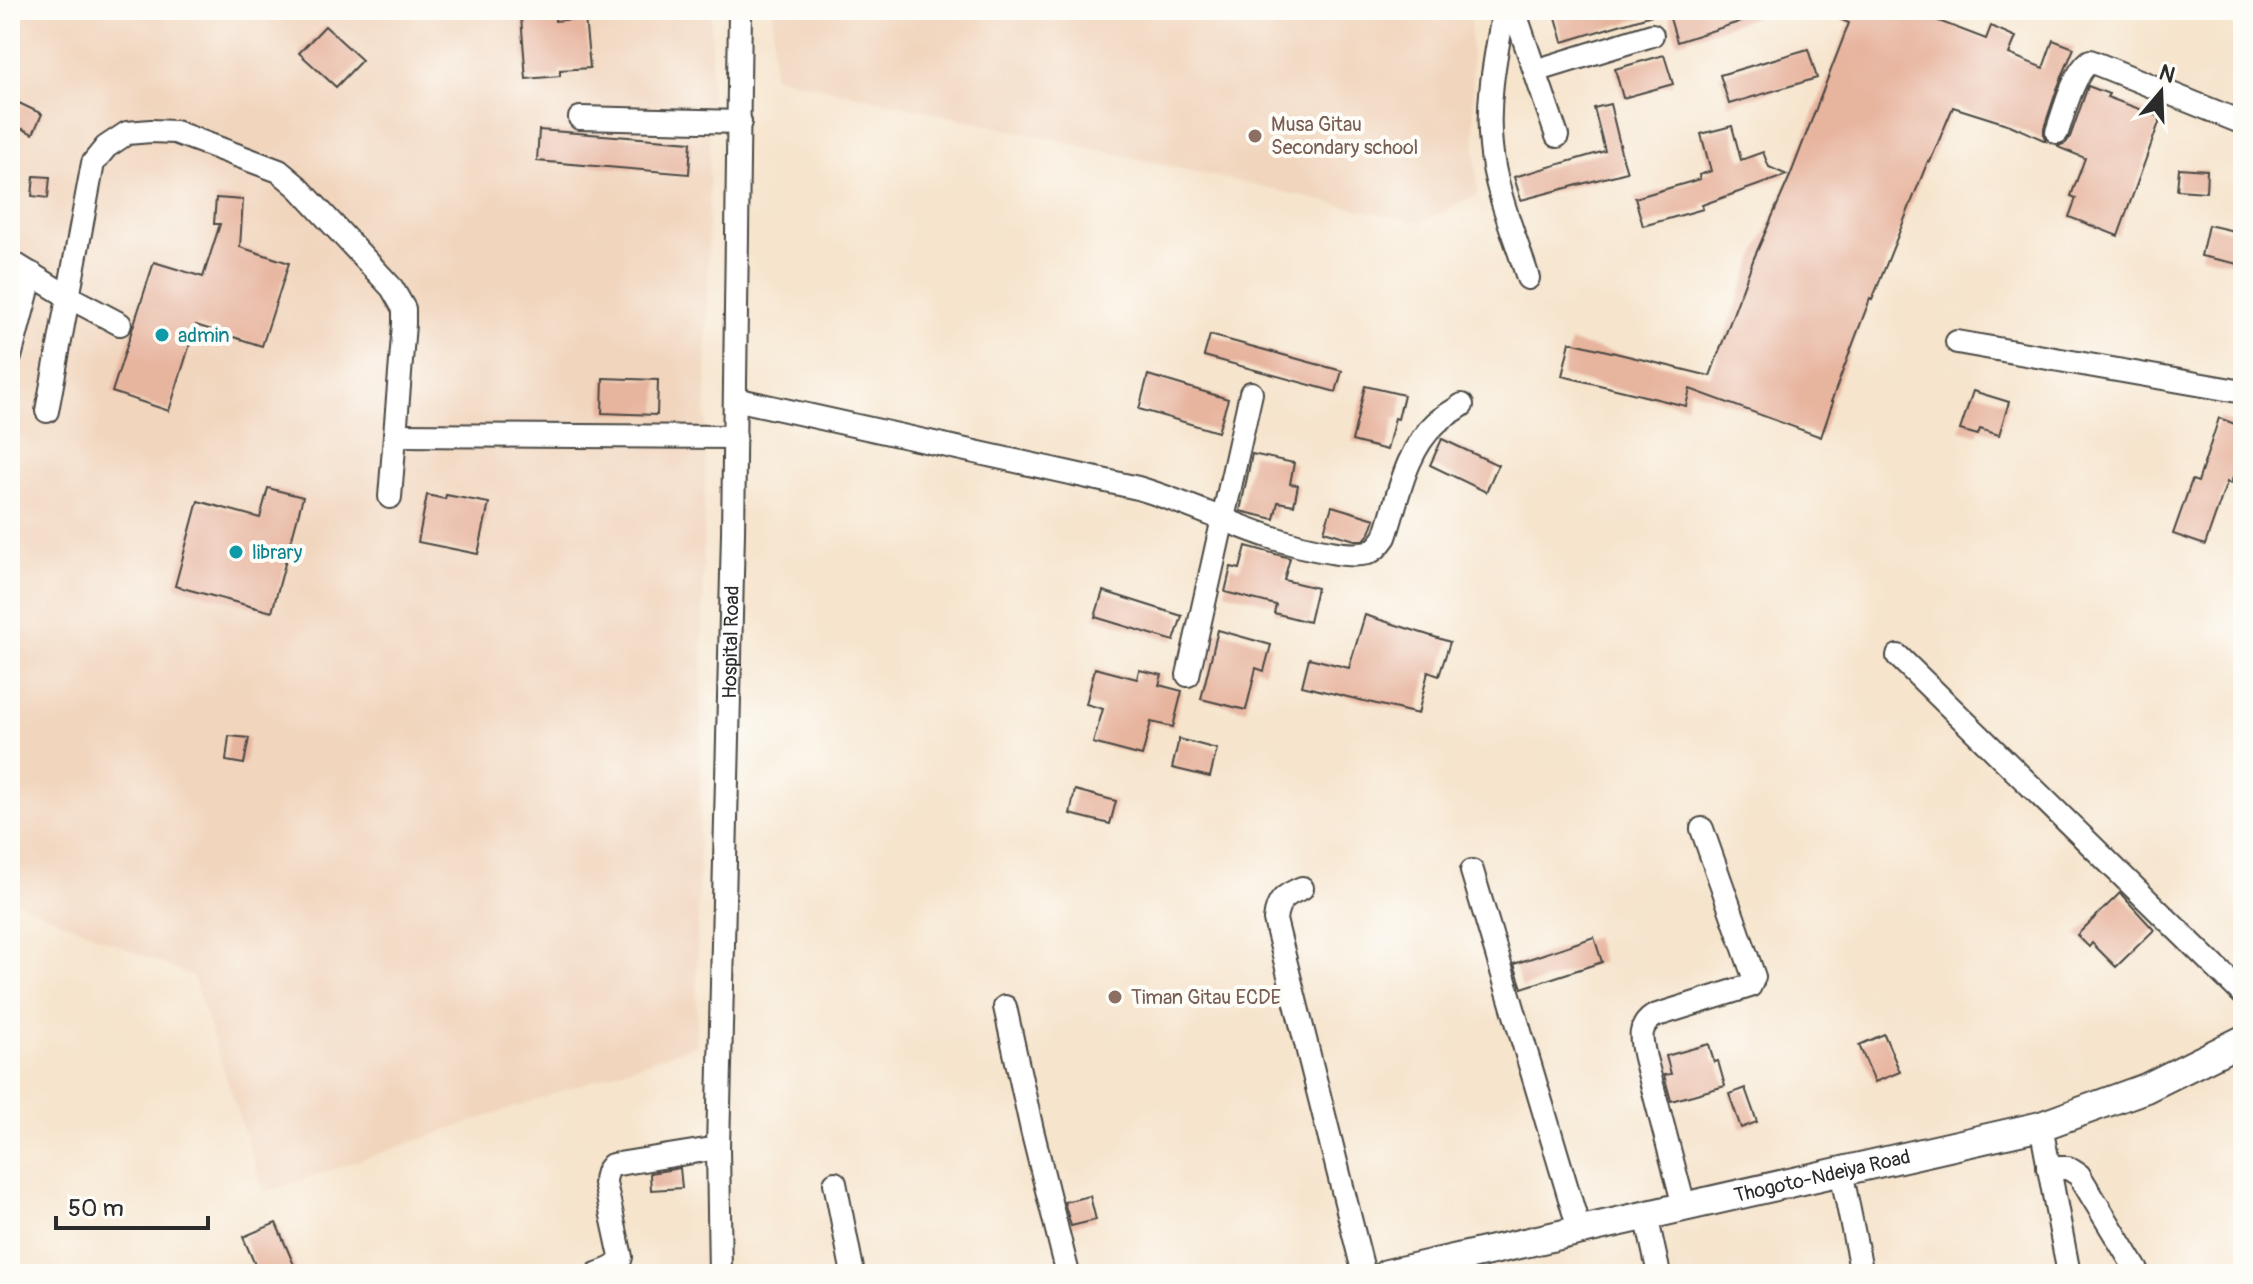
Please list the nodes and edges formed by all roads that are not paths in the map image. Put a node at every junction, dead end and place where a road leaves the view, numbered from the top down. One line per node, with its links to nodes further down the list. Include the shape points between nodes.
1 (740, 10): 7 (street, Hospital Road)
2 (1504, 10): 13 (street, via 1493,76 1491,148)
3 (1514, 10): 5 (street)
4 (1652, 35): 5 (street)
5 (1535, 71): 10 (street)
6 (580, 118): 7 (street)
7 (740, 122): 20 (street, Hospital Road)
8 (2243, 123): 9 (street, via 2090,61 2077,78)
9 (2057, 132)
10 (1557, 136)
11 (10, 261): 12 (street)
12 (32, 274): 14 (street); 17 (street)
13 (1528, 278)
14 (67, 296): 15 (street); 22 (street); 23 (street, via 93,163 127,133 175,132 279,171 392,288 404,309)
15 (120, 324)
16 (1957, 342): 18 (street)
17 (10, 357)
18 (2243, 392)
19 (1251, 393): 26 (street)
20 (735, 399): 24 (street, Hospital Road); 26 (street, via 1138,488)
21 (1462, 405): 26 (street, via 1423,437 1385,537 1368,553 1306,548)
22 (47, 411)
23 (395, 435): 24 (street); 25 (street)
24 (735, 437): 36 (street, Hospital Road)
25 (390, 497)
26 (1223, 520): 28 (street)
27 (1898, 656): 32 (street)
28 (1188, 675)
29 (1702, 829): 40 (street, via 1754,982 1654,1016 1642,1027 1645,1058)
30 (1472, 871): 42 (street)
31 (1302, 888): 48 (street, via 1279,902 1275,920)
32 (2243, 994)
33 (1005, 1007): 47 (street)
34 (2240, 1050): 35 (main road, Thogoto-Ndeiya Road)
35 (2041, 1126): 37 (street); 38 (main road, Thogoto-Ndeiya Road)
36 (718, 1148): 44 (street, via 609,1168 605,1183 621,1257 616,1266); 45 (street, Hospital Road)
37 (2048, 1168): 52 (street); 53 (street, via 2068,1168 2079,1175)
38 (1841, 1171): 40 (main road, Thogoto-Ndeiya Road); 51 (street)
39 (835, 1183): 46 (street)
40 (1684, 1206): 41 (main road, Thogoto-Ndeiya Road)
41 (1646, 1215): 42 (main road, Thogoto-Ndeiya Road); 50 (street)
42 (1579, 1229): 43 (main road, Thogoto-Ndeiya Road)
43 (1460, 1266): 49 (main road, Thogoto-Ndeiya Road)
44 (597, 1274)
45 (720, 1274)
46 (853, 1274)
47 (1068, 1274)
48 (1364, 1274)
49 (1387, 1274)
50 (1659, 1274)
51 (1862, 1274)
52 (2069, 1274)
53 (2139, 1274)

